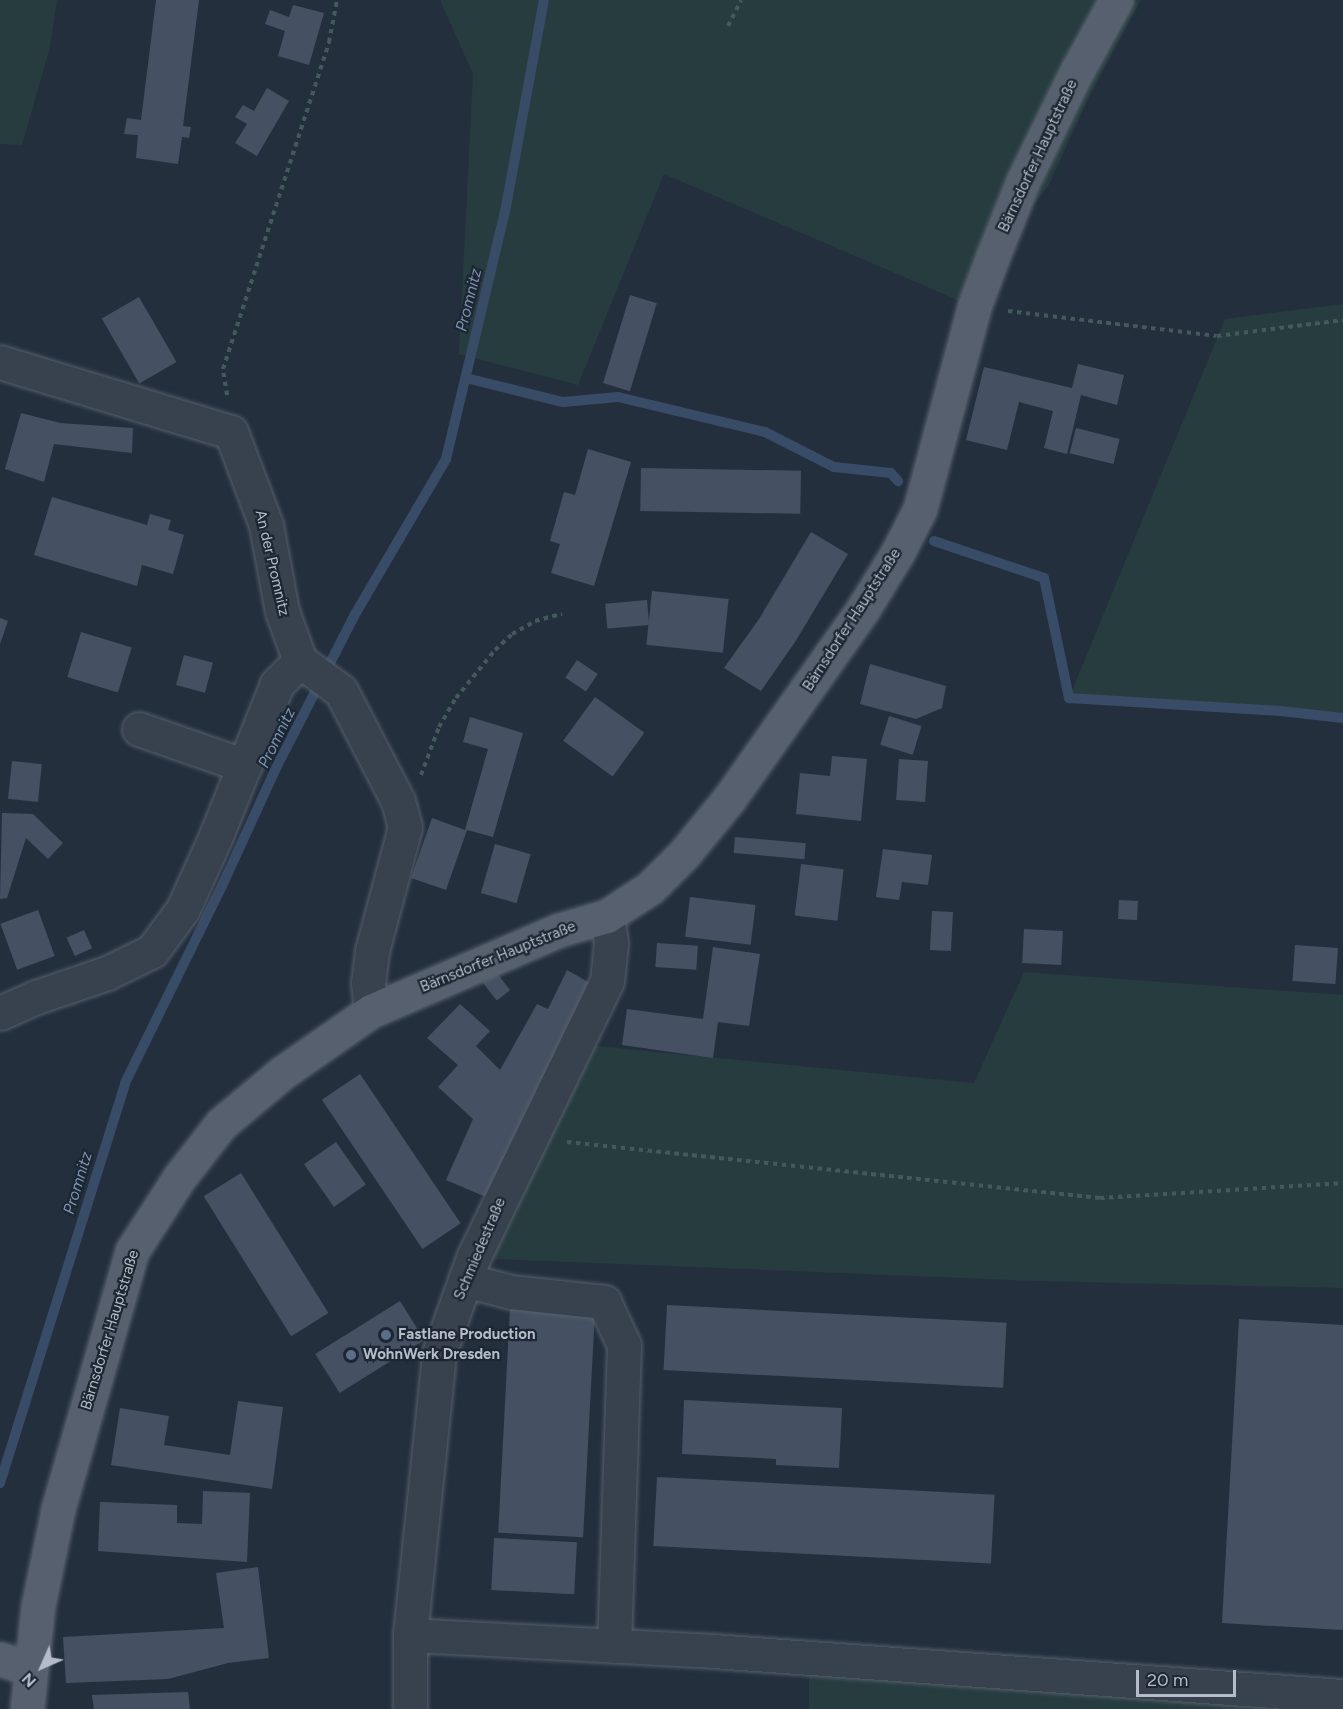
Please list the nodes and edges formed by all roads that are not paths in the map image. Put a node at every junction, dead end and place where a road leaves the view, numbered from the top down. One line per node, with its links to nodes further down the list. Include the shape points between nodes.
1 (1116, 0): 6 (main road, Bärnsdorfer Hauptstraße, via 1023,181 974,307 920,508 898,552 863,609 729,799 650,888)
2 (0, 362): 3 (street, An der Promnitz, via 231,432 266,525 282,611)
3 (300, 661): 5 (street, via 277,684); 7 (street, via 341,691 398,801 405,827 372,951 368,983)
4 (139, 729): 5 (street)
5 (245, 766): 8 (street, via 183,909 152,951)
6 (607, 916): 7 (main road, Bärnsdorfer Hauptstraße, via 559,930); 9 (street, Schmiedestraße, via 611,942 607,981)
7 (371, 1011): 13 (main road, Bärnsdorfer Hauptstraße, via 282,1073 220,1124 132,1251 58,1509)
8 (0, 1013)
9 (465, 1280): 10 (street, Schmiedestraße, via 439,1353); 11 (street, via 512,1292 604,1302 624,1345)
10 (410, 1635): 11 (street); 16 (street, Schmiedestraße)
11 (614, 1646): 14 (street)
12 (0, 1659): 13 (main road)
13 (30, 1669): 15 (main road, Bärnsdorfer Hauptstraße)
14 (1343, 1696)
15 (27, 1709)
16 (410, 1709)

